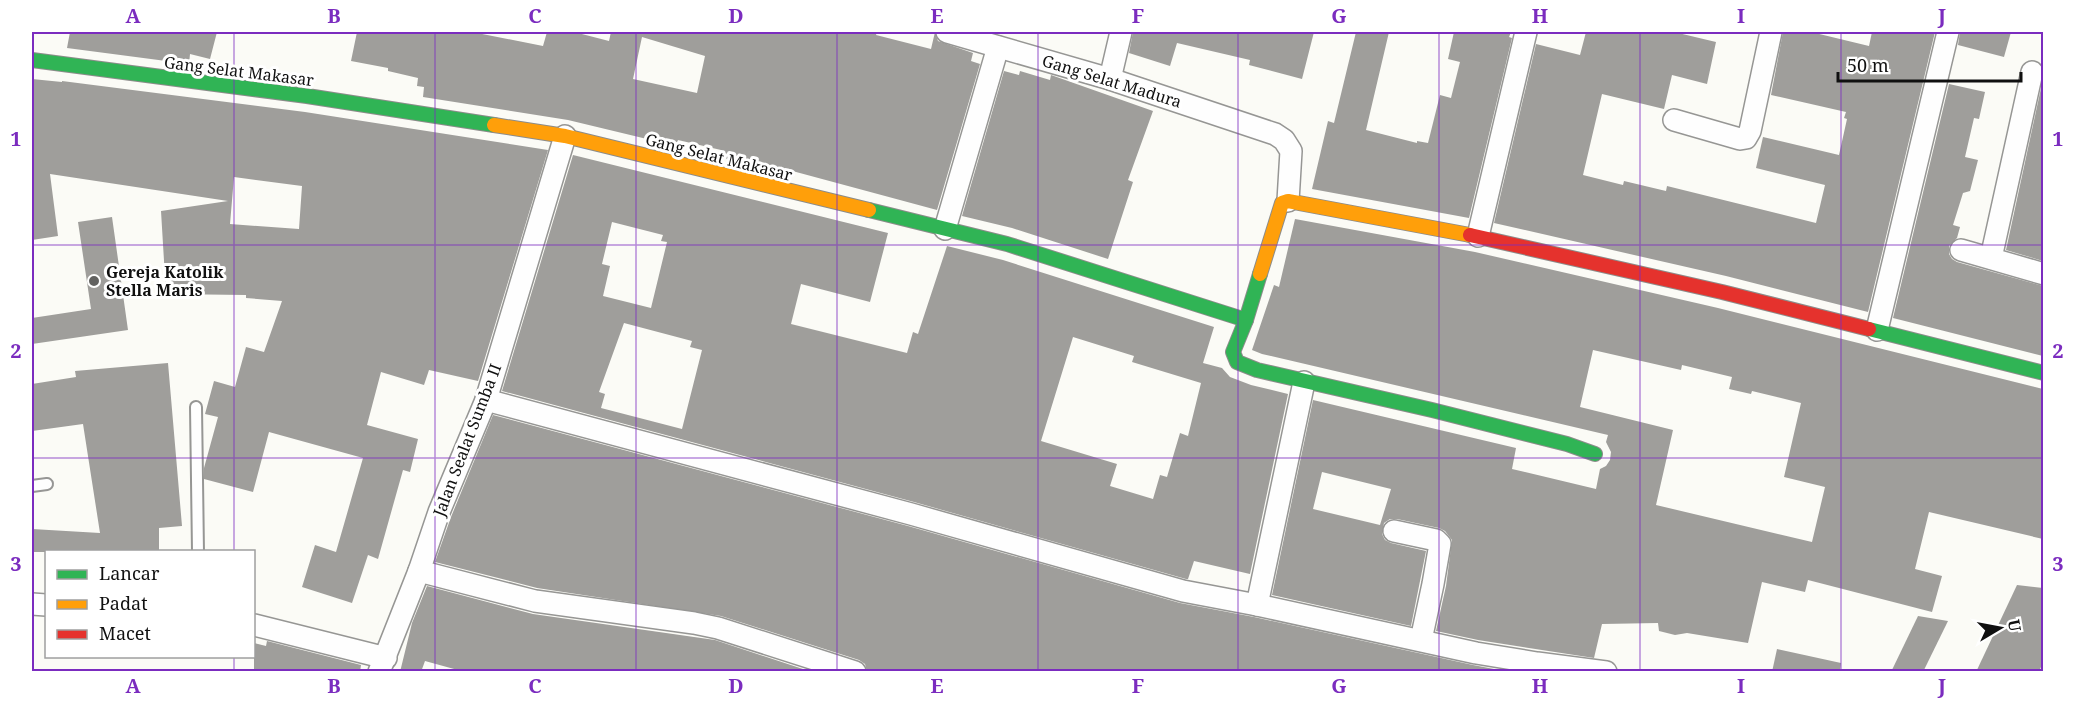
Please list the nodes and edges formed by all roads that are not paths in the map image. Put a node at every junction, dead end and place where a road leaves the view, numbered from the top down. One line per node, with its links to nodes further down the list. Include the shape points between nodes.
1 (947, 32): 6 (street, Gang Selat Madura)
2 (1121, 32): 9 (street)
3 (1526, 32): 14 (street)
4 (1771, 32): 10 (street, via 1746,138)
5 (1948, 32): 19 (street)
6 (998, 47): 9 (street, Gang Selat Madura); 13 (street)
7 (32, 60): 11 (street, Gang Selat Makasar, via 307,96)
8 (2032, 72): 16 (street)
9 (1110, 79): 12 (street, Gang Selat Madura, via 1284,140 1291,151)
10 (1674, 120)
11 (565, 136): 13 (street, Gang Selat Makasar); 22 (street, Jalan Sealat Sumba II)
12 (1294, 202): 14 (street); 18 (street, via 1282,203)
13 (945, 229): 18 (street, Gang Selat Makasar, via 1018,247)
14 (1478, 236): 19 (street)
15 (1961, 250): 16 (street)
16 (1991, 258): 17 (street)
17 (2043, 274)
18 (1246, 320): 21 (street, via 1233,352 1237,362)
19 (1877, 330): 20 (street)
20 (2043, 373)
21 (1304, 382): 24 (street, via 1432,410); 30 (street)
22 (486, 400): 29 (street, Jalan Sealat Sumba II); 30 (street, via 1183,591)
23 (196, 406): 28 (lane)
24 (1595, 454)
25 (47, 484): 26 (lane)
26 (32, 486)
27 (1394, 531): 32 (street, via 1440,544)
28 (198, 550)
29 (419, 571): 33 (street, Jalan Sealat Sumba II); 34 (street, via 535,601 694,622)
30 (1257, 605): 32 (street)
31 (255, 625): 33 (street)
32 (1421, 640): 35 (street)
33 (382, 665)
34 (855, 672)
35 (1606, 672)

